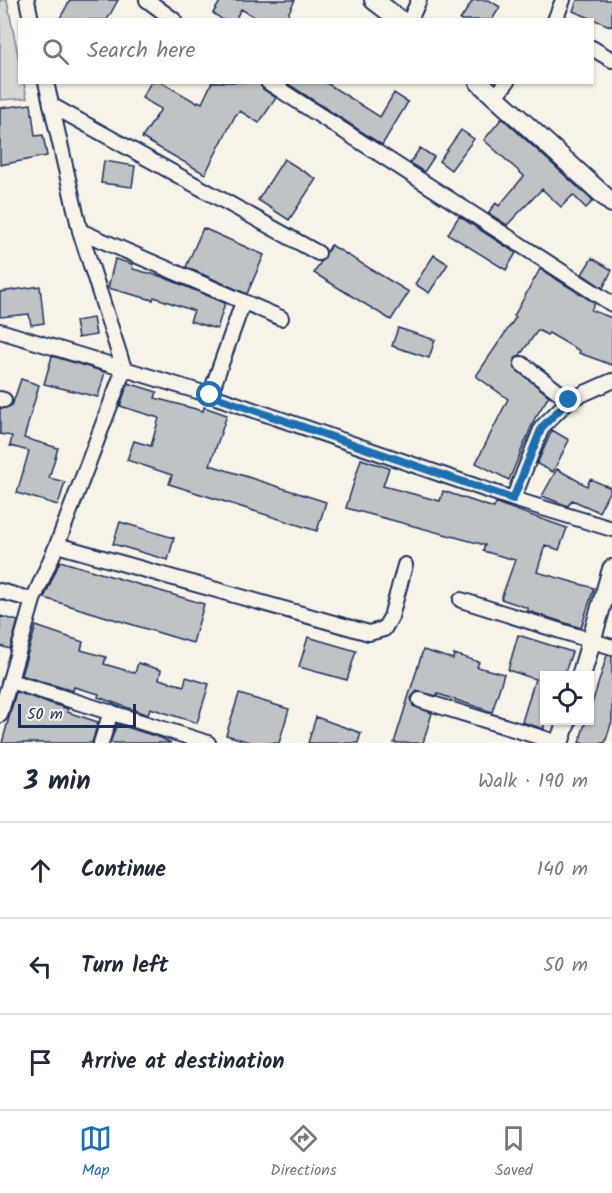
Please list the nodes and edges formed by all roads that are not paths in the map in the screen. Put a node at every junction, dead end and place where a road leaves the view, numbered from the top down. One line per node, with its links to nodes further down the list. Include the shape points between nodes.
1 (27, 0): 6 (street)
2 (147, 0): 7 (street)
3 (374, 0): 8 (main road)
4 (419, 0): 9 (street)
5 (563, 0): 10 (street)
6 (31, 18)
7 (171, 18)
8 (397, 18)
9 (411, 18)
10 (556, 18)
11 (594, 49): 12 (street)
12 (612, 60)
13 (46, 84): 17 (street)
14 (271, 84): 22 (street)
15 (485, 84): 16 (main road)
16 (501, 89): 18 (main road)
17 (51, 105): 19 (street); 20 (street)
18 (612, 203)
19 (80, 231): 21 (street); 26 (street)
20 (318, 253)
21 (243, 302): 23 (street); 28 (street)
22 (612, 304)
23 (281, 318)
24 (0, 331): 26 (street)
25 (522, 364): 29 (street)
26 (124, 369): 28 (street); 32 (street)
27 (612, 381): 29 (street)
28 (210, 395): 30 (street)
29 (569, 400): 30 (street, via 542,427)
30 (513, 499): 31 (street)
31 (612, 529)
32 (57, 545): 33 (street, via 369,633 384,629 391,616); 36 (street)
33 (405, 565)
34 (612, 569): 38 (main road)
35 (0, 591): 36 (street)
36 (33, 600): 41 (street)
37 (461, 600): 38 (street)
38 (593, 640): 39 (street); 40 (main road)
39 (612, 646)
40 (582, 671)
41 (10, 681): 43 (street); 44 (street)
42 (420, 700): 48 (street)
43 (111, 712): 46 (street); 47 (street)
44 (0, 715)
45 (565, 725): 48 (main road)
46 (101, 743)
47 (208, 743)
48 (559, 743)

